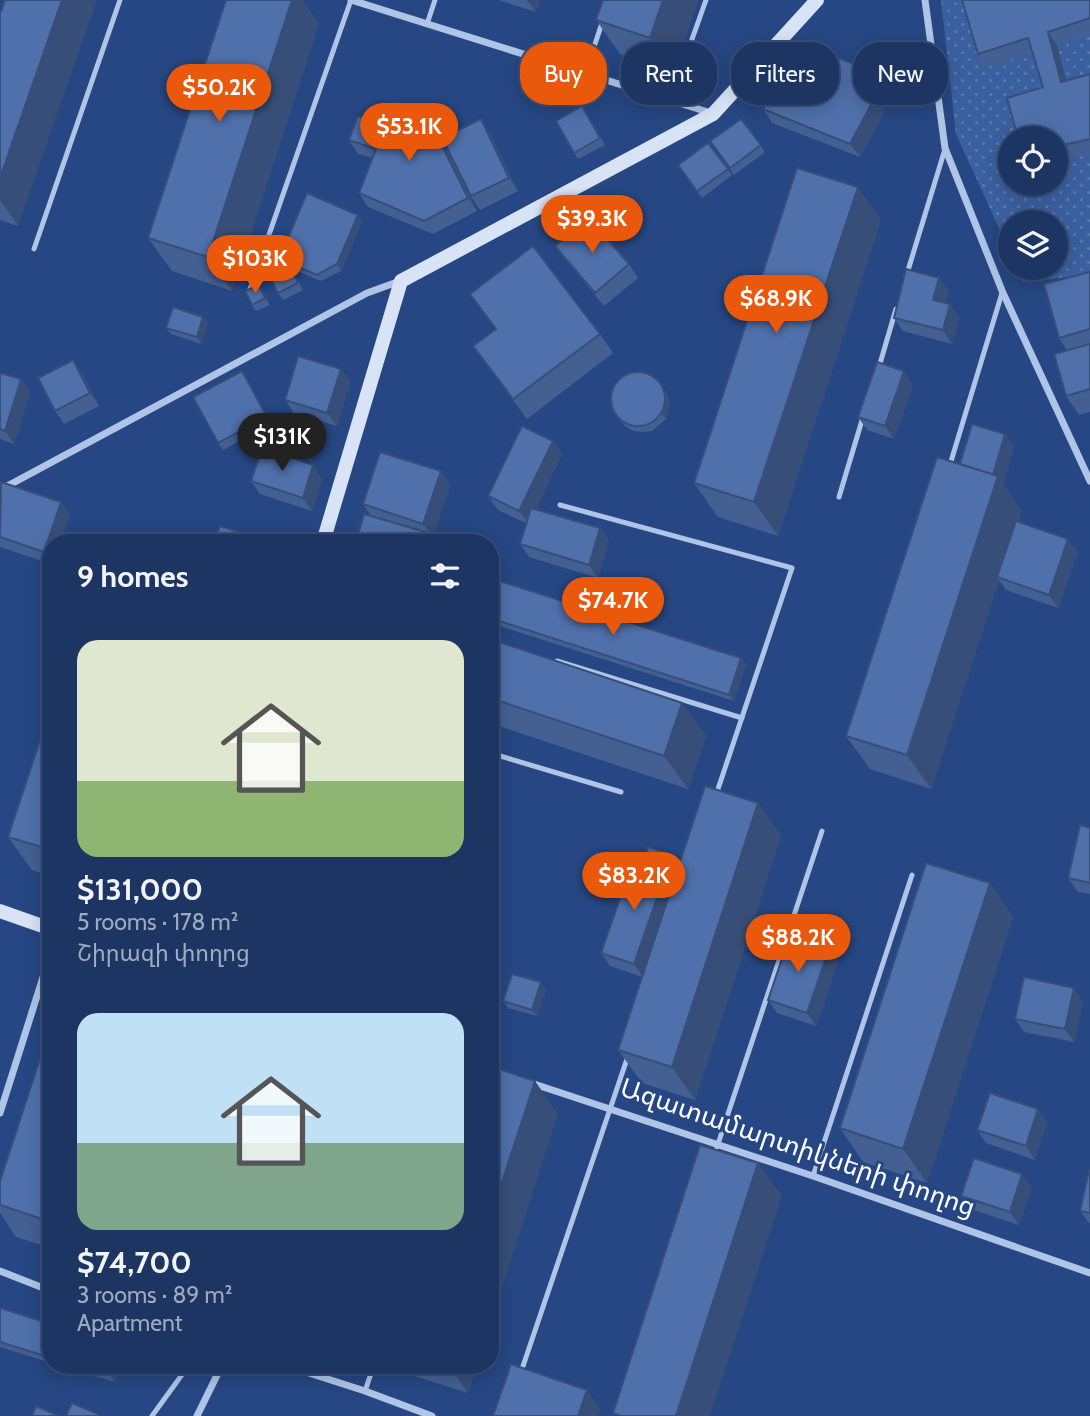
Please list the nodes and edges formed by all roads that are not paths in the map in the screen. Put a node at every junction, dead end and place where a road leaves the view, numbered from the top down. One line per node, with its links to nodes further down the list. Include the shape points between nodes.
1 (120, 0): 15 (lane)
2 (351, 0): 8 (street); 17 (lane)
3 (435, 0): 8 (lane)
4 (706, 0): 10 (lane)
5 (817, 0): 13 (street)
6 (925, 0): 14 (street)
7 (606, 12): 9 (lane)
8 (427, 24): 11 (street)
9 (596, 42)
10 (691, 42)
11 (520, 53)
12 (683, 105): 13 (street)
13 (713, 114): 16 (street)
14 (945, 148): 18 (lane); 19 (street)
15 (34, 249)
16 (401, 281): 25 (street, via 367,293); 28 (street)
17 (250, 289)
18 (902, 290)
19 (1003, 293): 23 (lane); 24 (street)
20 (898, 303): 21 (lane)
21 (878, 368)
22 (866, 407): 26 (lane)
23 (947, 475)
24 (1090, 481)
25 (0, 490)
26 (839, 497)
27 (560, 505): 30 (lane, via 792,568)
28 (325, 534)
29 (556, 661): 30 (lane)
30 (742, 718): 33 (lane)
31 (499, 756): 32 (lane)
32 (621, 792)
33 (715, 796)
34 (822, 831): 43 (lane)
35 (912, 875): 45 (lane)
36 (0, 911): 37 (street)
37 (42, 926)
38 (42, 980): 42 (street)
39 (632, 1044): 41 (lane)
40 (526, 1081): 41 (street, Ազատամարտիկների փողոց)
41 (610, 1109): 43 (street, Ազատամարտիկների փողոց); 53 (lane)
42 (0, 1113)
43 (717, 1144): 44 (lane); 45 (street, Ազատամարտիկների փողոց)
44 (713, 1157)
45 (813, 1176): 47 (street, Ազատամարտիկների փողոց)
46 (0, 1271): 48 (street)
47 (1090, 1273)
48 (42, 1287)
49 (182, 1374): 55 (lane)
50 (218, 1374): 56 (street)
51 (312, 1374): 54 (street)
52 (371, 1374): 54 (lane)
53 (519, 1378)
54 (365, 1391): 57 (street)
55 (152, 1416)
56 (197, 1416)
57 (432, 1416)

